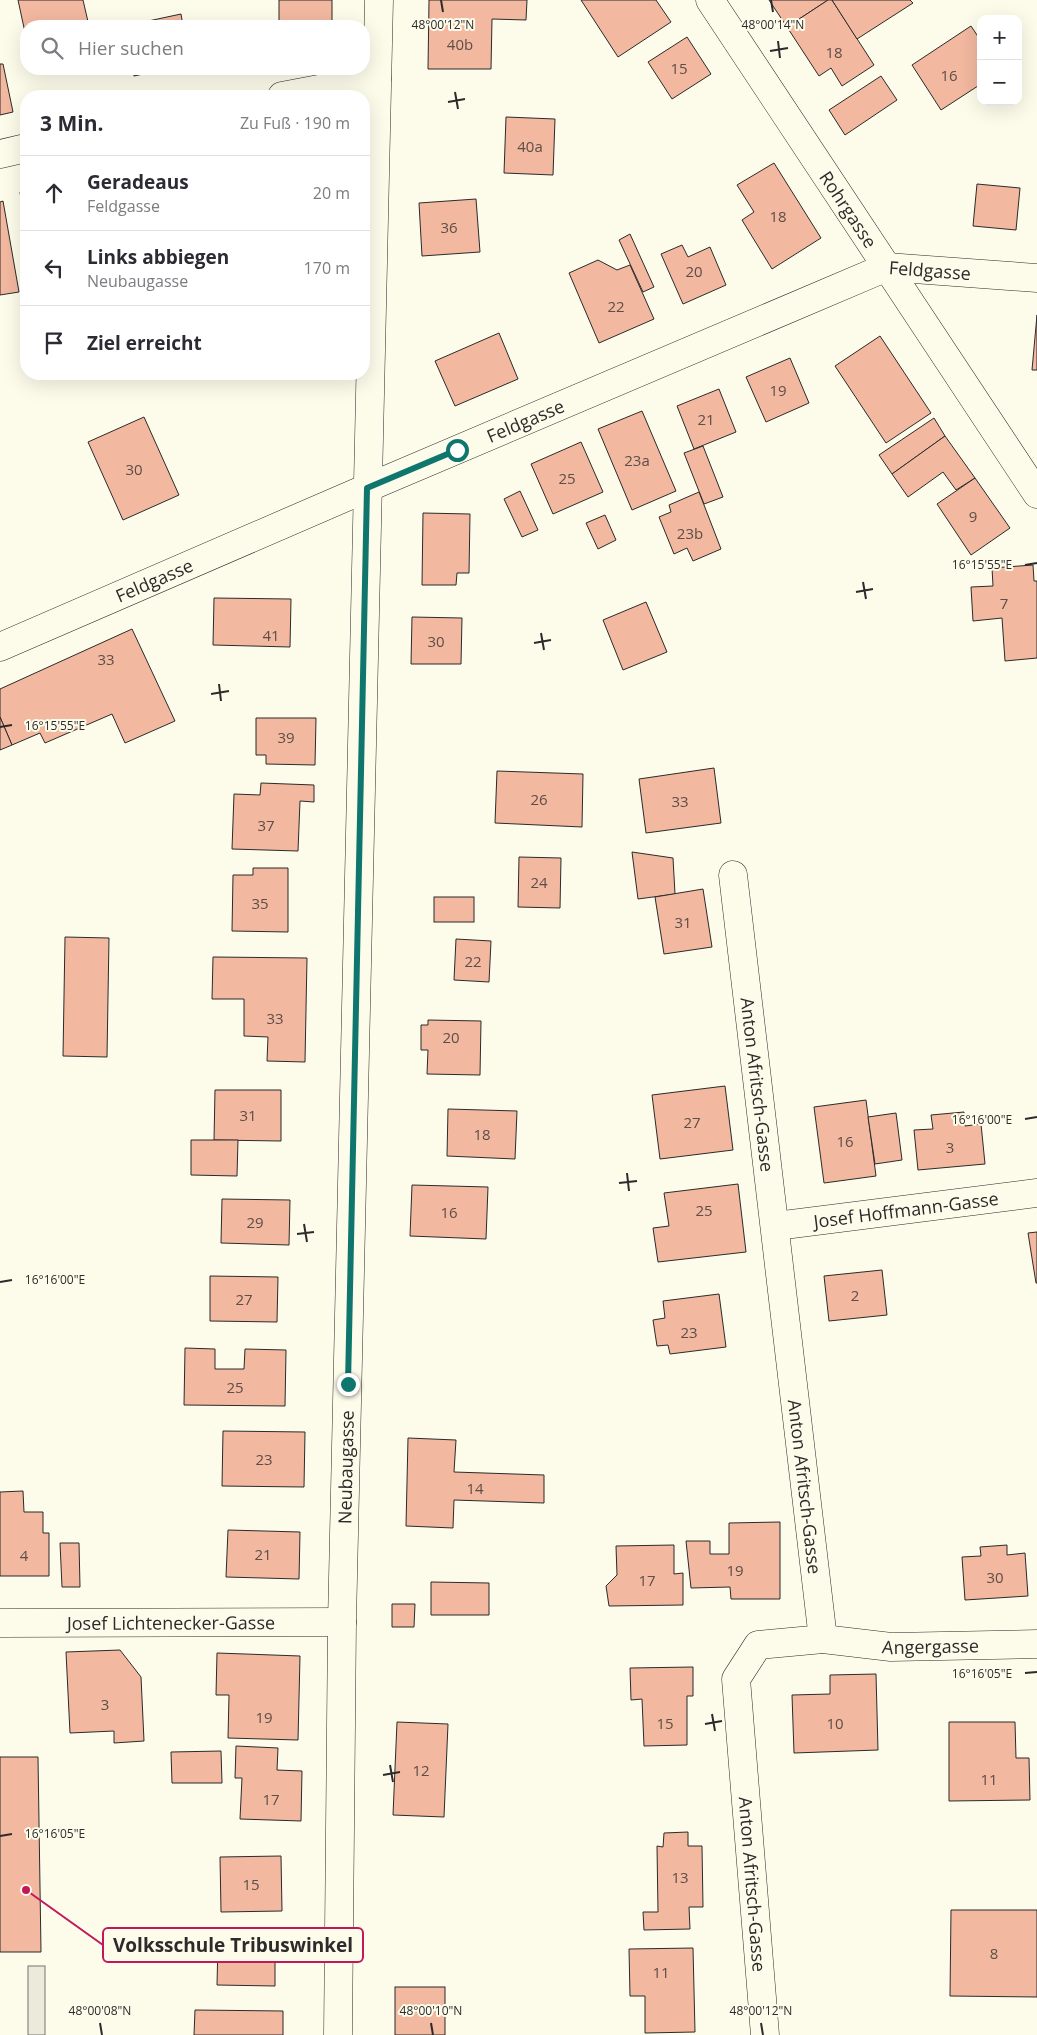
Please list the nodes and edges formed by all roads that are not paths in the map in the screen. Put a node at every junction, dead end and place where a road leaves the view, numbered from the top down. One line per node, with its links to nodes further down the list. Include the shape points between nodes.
1 (379, 0): 3 (street, Neubaugasse)
2 (710, 0): 7 (street, Rohrgasse)
3 (377, 78): 4 (street); 9 (street, Neubaugasse)
4 (314, 90)
5 (20, 149): 6 (street)
6 (0, 154)
7 (887, 267): 8 (street, Feldgasse); 11 (street, Feldgasse); 12 (street, Rohrgasse)
8 (1037, 278)
9 (370, 365)
10 (370, 380): 11 (street, Neubaugasse)
11 (367, 488): 13 (street, Feldgasse); 17 (street, Neubaugasse)
12 (1037, 494)
13 (0, 648)
14 (733, 875): 16 (street, Anton Afritsch-Gasse)
15 (1037, 1193): 16 (street, Josef Hoffmann-Gasse)
16 (776, 1226): 19 (street, Anton Afritsch-Gasse)
17 (342, 1622): 18 (street, Josef Lichtenecker-Gasse); 21 (street, Neubaugasse)
18 (0, 1623)
19 (823, 1639): 20 (street, Angergasse, via 891,1647); 22 (street, Anton Afritsch-Gasse, via 758,1645 736,1679)
20 (1037, 1644)
21 (338, 2035)
22 (765, 2035)

